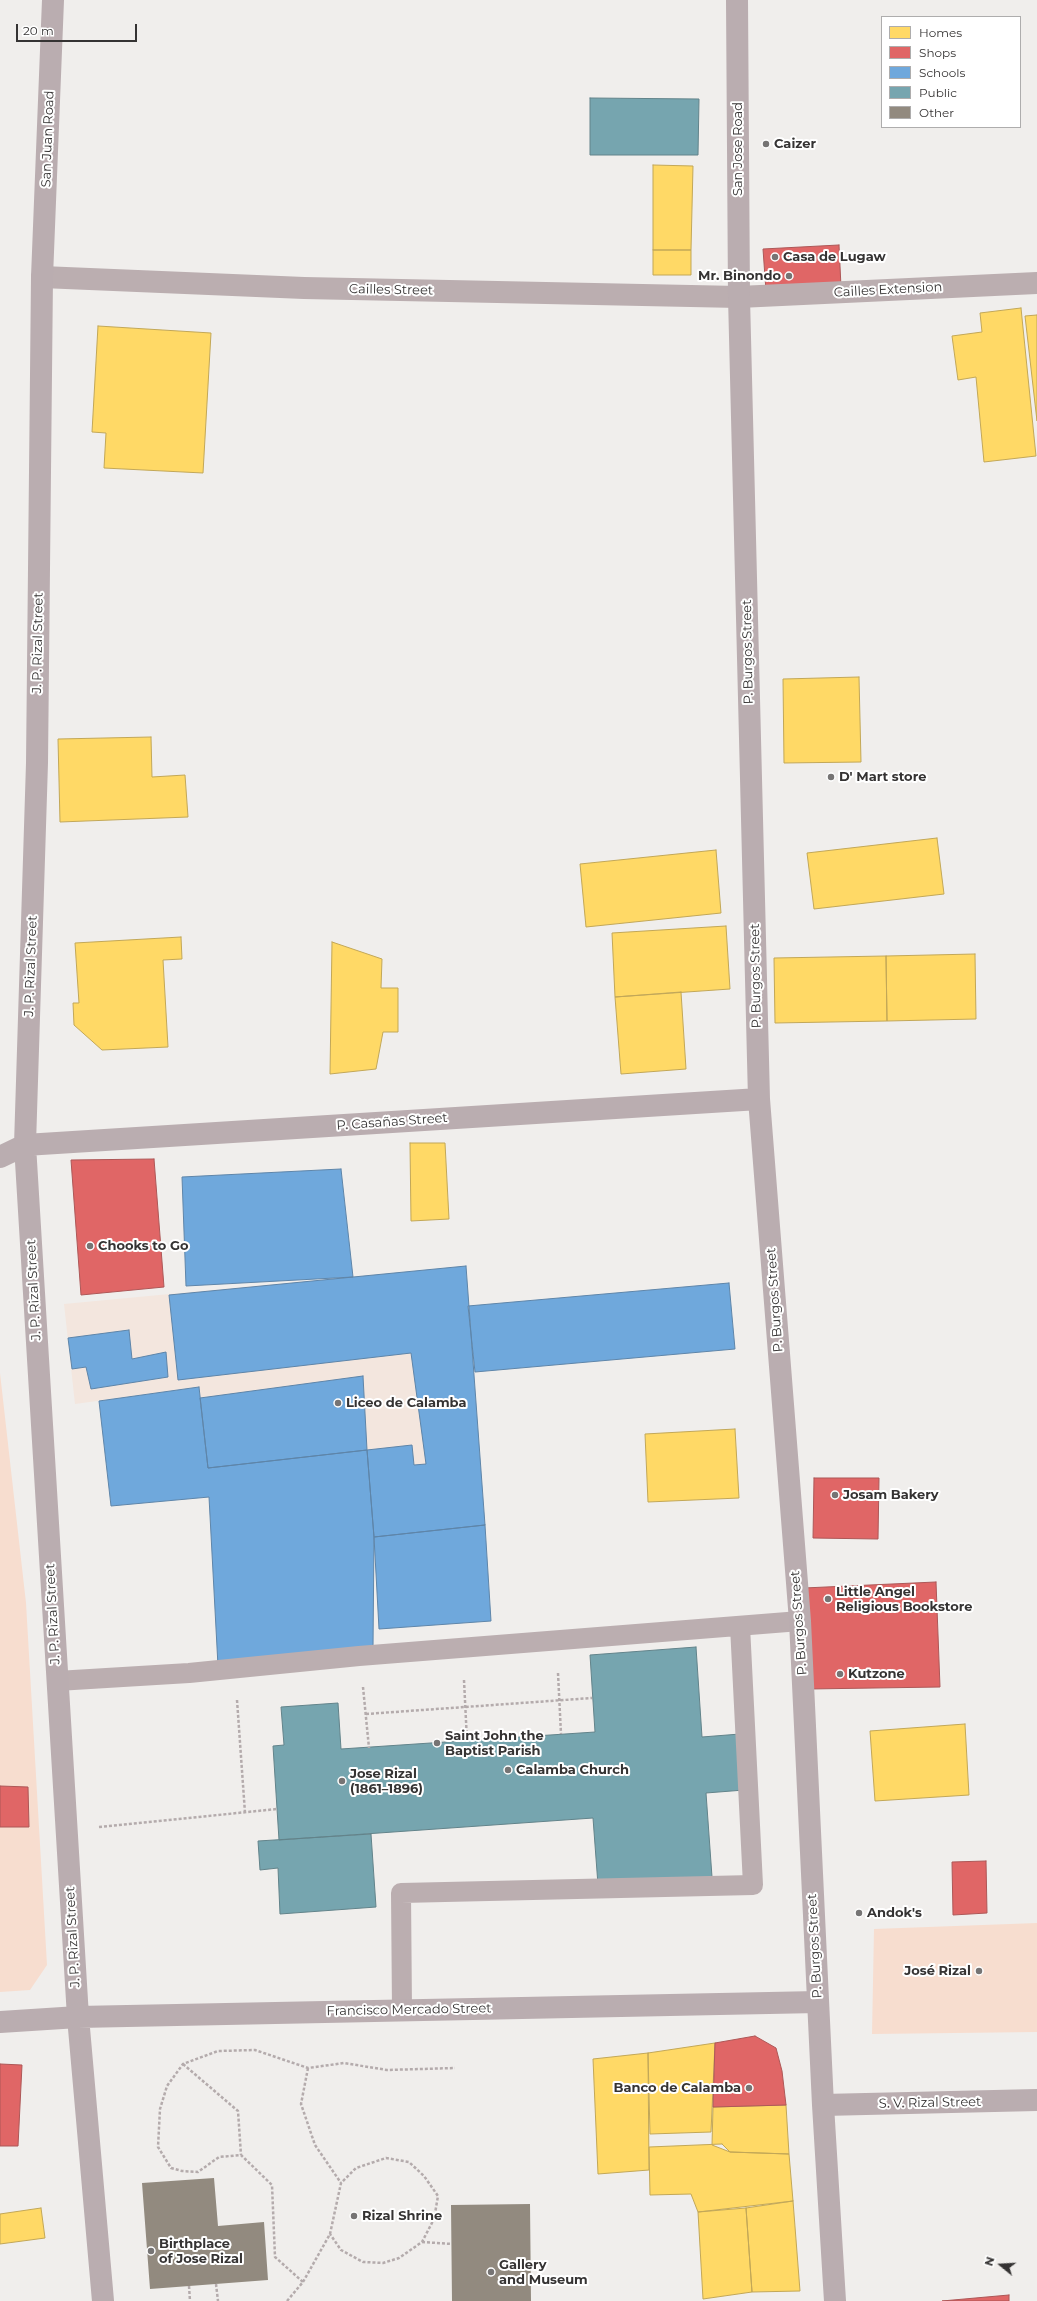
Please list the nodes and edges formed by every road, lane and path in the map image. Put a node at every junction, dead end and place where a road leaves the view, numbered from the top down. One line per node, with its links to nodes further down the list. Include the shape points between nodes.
1 (53, 0): 3 (main road, San Juan Road)
2 (736, 0): 5 (main road, San Jose Road)
3 (42, 277): 5 (street, Cailles Street, via 304,288); 7 (main road, J. P. Rizal Street, via 37,763)
4 (1037, 283): 5 (street, Cailles Extension)
5 (739, 297): 6 (main road, P. Burgos Street)
6 (759, 1099): 7 (main road, P. Casañas Street); 9 (main road, P. Burgos Street)
7 (25, 1145): 8 (main road); 15 (main road, J. P. Rizal Street)
8 (0, 1157)
9 (800, 1621): 10 (lane); 26 (main road, P. Burgos Street)
10 (740, 1626): 11 (lane); 27 (lane, via 753,1885 401,1893)
11 (556, 1640): 12 (lane); 17 (path)
12 (462, 1647): 13 (lane); 18 (path)
13 (359, 1656): 14 (lane); 19 (path)
14 (235, 1668): 15 (lane); 24 (path)
15 (57, 1681): 25 (main road, J. P. Rizal Street)
16 (592, 1698): 17 (path)
17 (559, 1701): 18 (path); 20 (path)
18 (465, 1708): 19 (path); 21 (path)
19 (366, 1714): 22 (path)
20 (561, 1734)
21 (467, 1741)
22 (369, 1748)
23 (277, 1810): 24 (path)
24 (245, 1813): 25 (path, via 112,1825)
25 (66, 1832): 28 (main road, J. P. Rizal Street)
26 (818, 2002): 27 (main road, Francisco Mercado Street); 34 (main road, P. Burgos Street)
27 (402, 2010): 28 (main road, Francisco Mercado Street)
28 (78, 2017): 29 (main road, Francisco Mercado Street); 43 (main road, J. P. Rizal Street)
29 (0, 2022)
30 (183, 2064): 31 (path, via 218,2051 255,2050); 35 (path, via 238,2111); 35 (path, via 167,2086 160,2109 158,2146 171,2168 198,2172 219,2157)
31 (308, 2068): 32 (path, via 344,2062 387,2070); 36 (path, via 301,2104 315,2145)
32 (455, 2068)
33 (1037, 2100): 34 (main road, S. V. Rizal Street)
34 (823, 2105): 47 (main road, P. Burgos Street)
35 (241, 2155): 40 (path, via 272,2185 276,2257)
36 (341, 2183): 37 (path); 38 (path, via 356,2168 386,2158 409,2162 424,2176 438,2196 434,2219)
37 (330, 2234): 38 (path, via 341,2250 363,2262 383,2263 399,2258); 40 (path)
38 (422, 2242): 39 (path)
39 (452, 2244)
40 (303, 2282): 46 (path)
41 (216, 2284): 45 (path)
42 (189, 2286): 44 (path)
43 (103, 2301)
44 (190, 2301)
45 (218, 2301)
46 (287, 2301)
47 (835, 2301)

